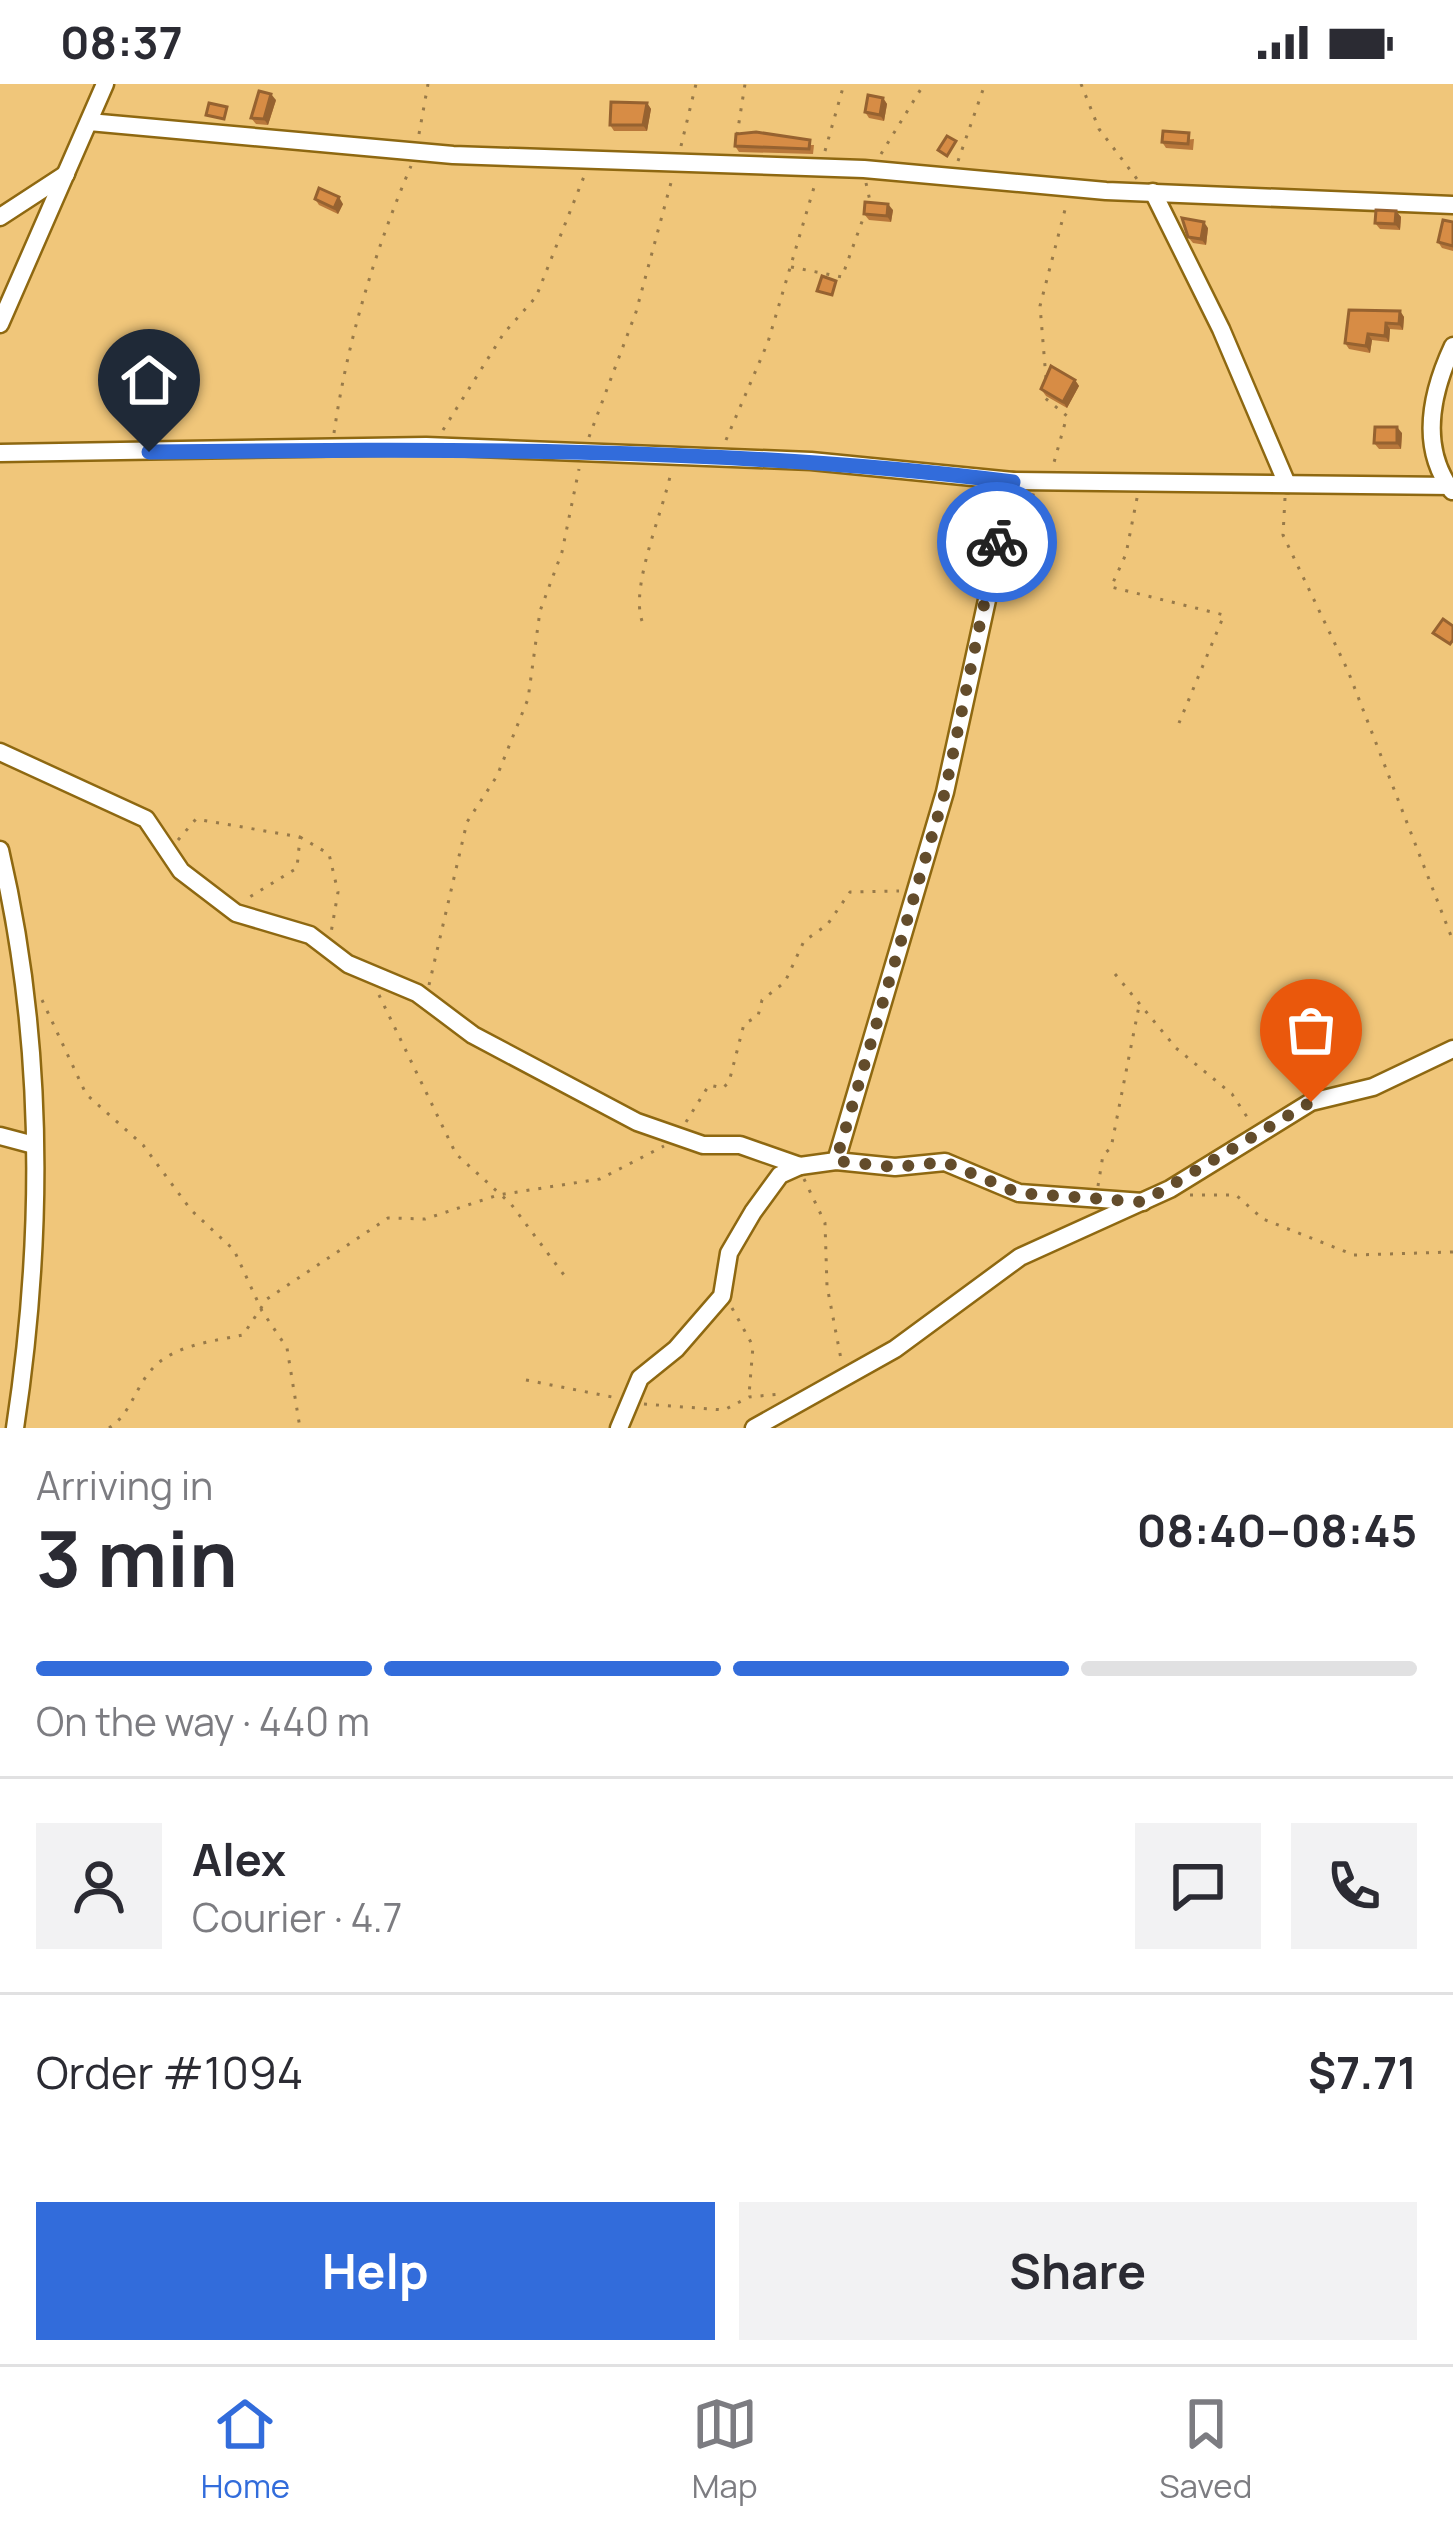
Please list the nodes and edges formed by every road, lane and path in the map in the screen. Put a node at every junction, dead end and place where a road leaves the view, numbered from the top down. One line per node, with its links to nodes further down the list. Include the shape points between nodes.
1 (105, 84): 9 (street)
2 (428, 84): 11 (path)
3 (696, 84): 13 (path)
4 (746, 84): 10 (path)
5 (844, 84): 14 (path)
6 (924, 84): 15 (path)
7 (985, 84): 17 (path)
8 (1082, 84): 19 (path, via 1099,129)
9 (89, 122): 11 (street); 16 (street)
10 (737, 138)
11 (417, 152): 12 (street); 26 (path, via 352,342)
12 (589, 161): 13 (street); 25 (path, via 536,296)
13 (676, 163): 14 (street); 28 (path, via 636,312)
14 (821, 167): 15 (street); 22 (path)
15 (870, 170): 17 (street); 22 (path, via 872,199 842,277)
16 (67, 174): 21 (street); 23 (street)
17 (953, 176): 18 (street)
18 (1072, 189): 19 (street); 31 (path, via 1040,306 1049,366 1042,391 1067,423)
19 (1148, 192): 20 (street); 33 (street, via 1221,329)
20 (1453, 205)
21 (0, 217)
22 (789, 266): 30 (path)
23 (0, 324)
24 (1453, 346): 35 (street, via 1434,394 1432,436 1436,467)
25 (427, 446): 26 (street); 28 (street)
26 (332, 447): 27 (street)
27 (0, 453)
28 (584, 454): 29 (street); 49 (path, via 540,611 528,699 497,776 467,822)
29 (670, 458): 30 (street); 36 (path, via 666,508 638,587)
30 (721, 460): 32 (street)
31 (1047, 479): 32 (street); 34 (street)
32 (1013, 482): 42 (street, via 945,792)
33 (1287, 484): 34 (street); 35 (street); 44 (path, via 1283,535 1342,656)
34 (1141, 485): 37 (path, via 1111,587 1224,615)
35 (1452, 488)
36 (642, 621)
37 (1179, 723)
38 (0, 752): 41 (street, via 133,811)
39 (300, 837): 41 (path, via 196,819); 43 (path, via 297,868); 45 (path, via 329,854 337,876)
40 (0, 850): 55 (street, via 33,1048)
41 (166, 854): 43 (street)
42 (913, 893): 53 (path, via 850,892 744,1024 729,1082 709,1085); 57 (street)
43 (236, 913): 45 (street)
44 (1453, 941)
45 (324, 944): 46 (street)
46 (368, 972): 49 (street); 63 (path, via 456,1154 511,1204)
47 (1115, 974): 50 (path)
48 (40, 997): 65 (path, via 86,1094 143,1145 191,1210 234,1250)
49 (425, 998): 53 (street, via 577,1095)
50 (1140, 1002): 54 (path, via 1176,1048 1232,1094); 60 (path)
51 (1453, 1049): 54 (street, via 1373,1087 1311,1102)
52 (0, 1136): 55 (street)
53 (679, 1136): 56 (street); 65 (path, via 600,1179 498,1195 425,1219 388,1218 267,1300)
54 (1256, 1136): 61 (street)
55 (34, 1145): 71 (street, via 28,1344)
56 (764, 1153): 58 (street); 59 (street)
57 (836, 1161): 58 (street); 60 (street, via 945,1162 1018,1193)
58 (800, 1166): 59 (street); 66 (path, via 825,1223 834,1338)
59 (770, 1189): 64 (street, via 733,1244)
60 (1093, 1198): 61 (street)
61 (1152, 1198): 62 (path, via 1236,1195 1263,1220 1354,1255); 66 (street, via 1021,1257)
62 (1453, 1252)
63 (567, 1279)
64 (724, 1291): 68 (path, via 753,1346); 69 (street, via 640,1378)
65 (262, 1312): 72 (path, via 243,1335 194,1345 154,1366); 73 (path, via 287,1348)
66 (851, 1374): 70 (street)
67 (526, 1381): 69 (path)
68 (749, 1397): 69 (path, via 724,1410); 70 (path, via 787,1394)
69 (629, 1401): 74 (street)
70 (804, 1402): 75 (street)
71 (15, 1428)
72 (109, 1428)
73 (300, 1428)
74 (619, 1428)
75 (754, 1428)

